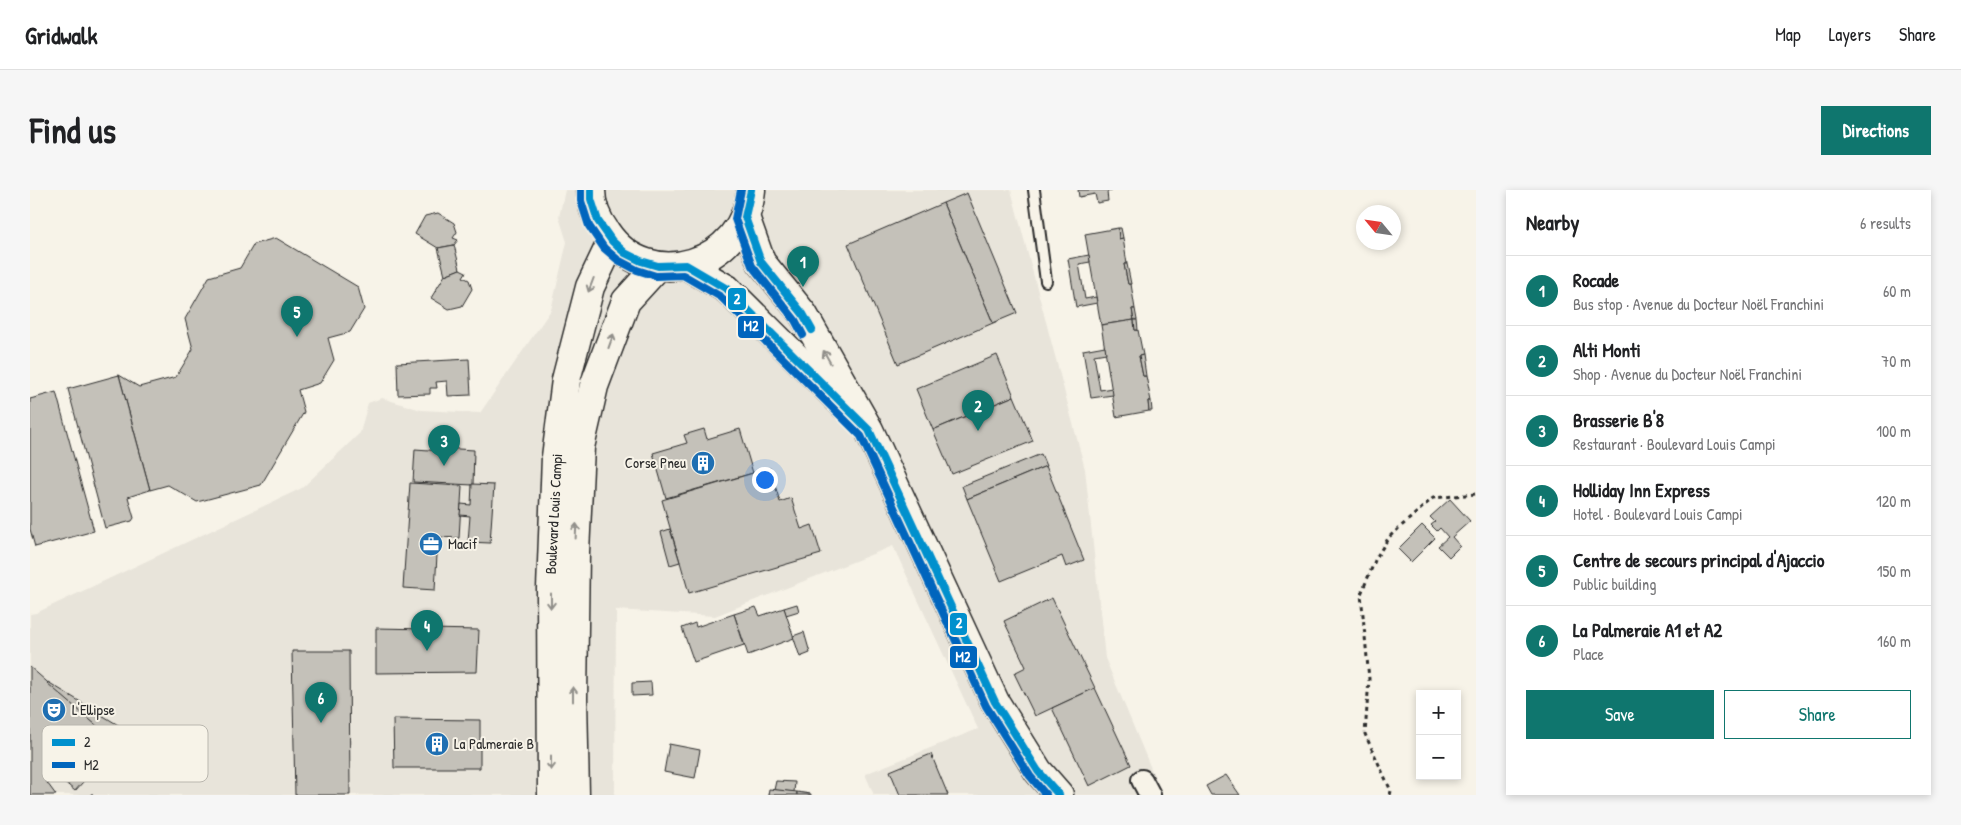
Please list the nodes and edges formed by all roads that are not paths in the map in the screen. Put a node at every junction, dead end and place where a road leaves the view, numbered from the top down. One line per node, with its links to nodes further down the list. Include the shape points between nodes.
1 (591, 190): 5 (main road, via 598,221)
2 (751, 190): 4 (main road)
3 (1034, 190): 8 (lane)
4 (745, 217): 6 (main road, via 735,235 720,250); 9 (main road, one-way to 4, via 803,314 761,262)
5 (612, 241): 7 (main road, via 633,257); 10 (main road, Boulevard Louis Campi, one-way to 10, via 590,287 568,371 556,457 551,589)
6 (686, 265): 7 (main road); 9 (main road, via 727,289)
7 (658, 266): 11 (main road, Boulevard Louis Campi, one-way to 7, via 575,552 580,447 594,386 626,302)
8 (1046, 281)
9 (869, 430): 12 (main road, via 995,702 1038,770)
10 (552, 795)
11 (574, 795)
12 (1059, 795)

